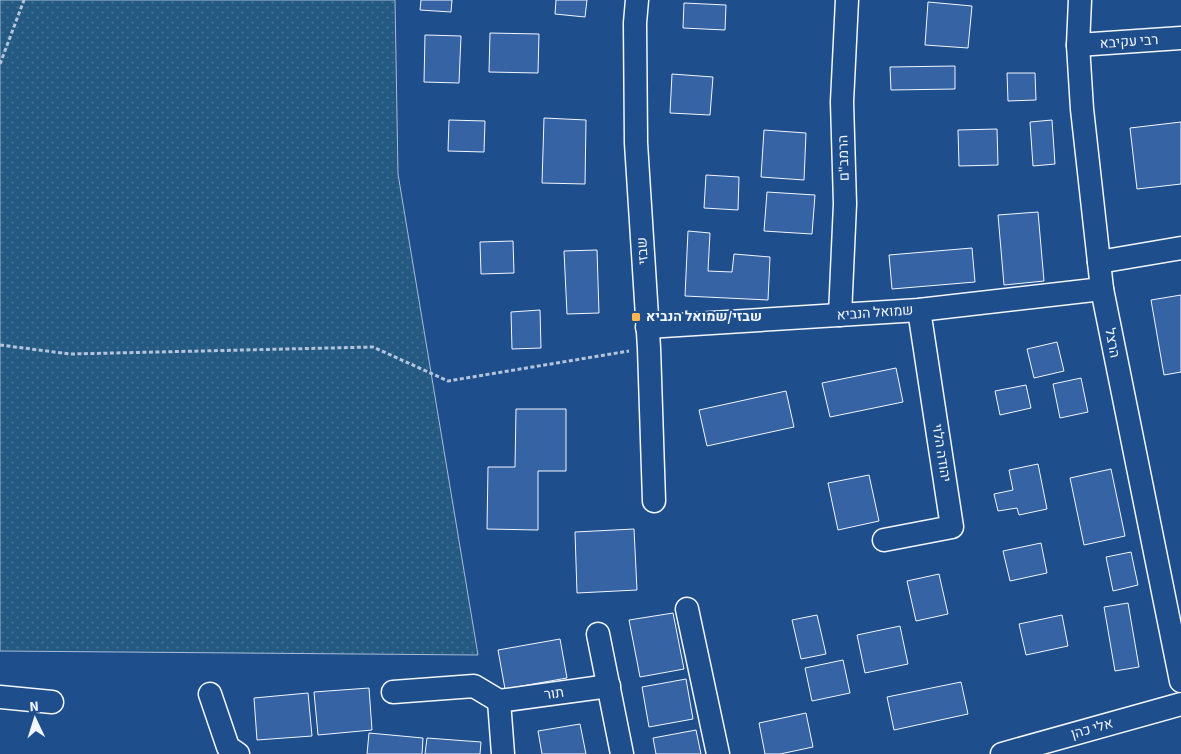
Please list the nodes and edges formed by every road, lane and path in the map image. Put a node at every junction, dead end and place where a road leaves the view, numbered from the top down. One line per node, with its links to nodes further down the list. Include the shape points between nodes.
1 (24, 0): 7 (path)
2 (637, 0): 13 (street, שבזי, via 636,143)
3 (847, 0): 12 (street, הרמב"ם, via 842,102 845,204)
4 (1080, 0): 6 (street, הרצל)
5 (1181, 38): 6 (street, רבי עקיבא)
6 (1078, 45): 9 (street, הרצל)
7 (0, 64)
8 (1181, 248): 9 (street)
9 (1099, 262): 10 (street, הרצל)
10 (1102, 289): 11 (street, שמואל הנביא); 19 (street, הרצל)
11 (920, 310): 12 (street, שמואל הנביא); 16 (street, יהודה הלוי, via 952,528)
12 (840, 315): 13 (street, שמואל הנביא)
13 (648, 337): 14 (path, via 448,381 374,347 70,354); 15 (street, שבזי)
14 (0, 345)
15 (654, 501)
16 (884, 540)
17 (687, 609): 30 (street)
18 (598, 634): 20 (street)
19 (1181, 682)
20 (608, 686): 24 (street, תור); 29 (street)
21 (393, 692): 24 (street, via 474,686)
22 (210, 694): 27 (street, via 228,747)
23 (0, 697): 25 (street)
24 (499, 701): 28 (street)
25 (52, 702)
26 (1181, 704): 31 (street, אלי כהן)
27 (238, 754)
28 (504, 754)
29 (622, 754)
30 (718, 754)
31 (1002, 754)

